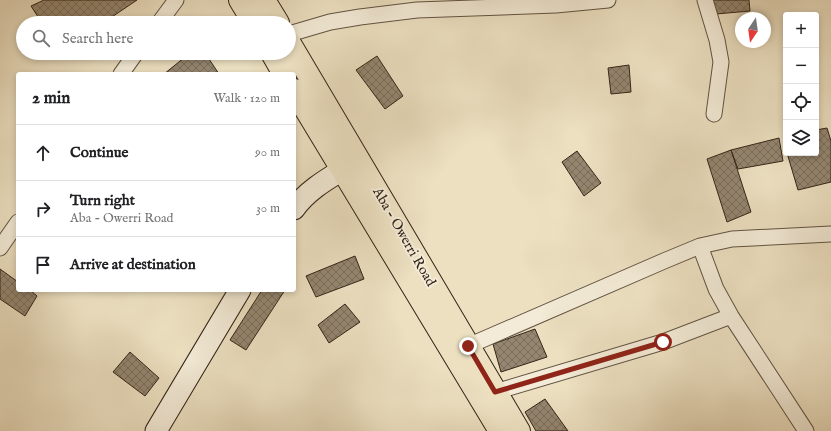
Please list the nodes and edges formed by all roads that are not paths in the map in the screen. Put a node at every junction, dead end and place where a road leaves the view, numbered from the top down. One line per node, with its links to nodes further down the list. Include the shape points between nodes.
1 (176, 0): 8 (street)
2 (240, 0): 9 (main road)
3 (264, 0): 10 (main road)
4 (608, 0): 6 (street)
5 (705, 0): 18 (street, via 721,62)
6 (556, 3): 7 (street)
7 (419, 5): 11 (street, via 330,22)
8 (164, 16)
9 (250, 16)
10 (274, 16)
11 (296, 32)
12 (296, 54): 27 (main road, Aba - Owerri Road)
13 (131, 60): 15 (street)
14 (276, 60): 16 (main road)
15 (122, 72)
16 (283, 72)
17 (296, 93): 19 (main road, Aba - Owerri Road)
18 (714, 114)
19 (342, 170): 20 (street, via 321,183); 30 (main road, Aba - Owerri Road)
20 (296, 206)
21 (16, 225): 24 (street)
22 (831, 234): 23 (street, via 732,239)
23 (700, 246): 26 (street, via 716,289); 27 (street)
24 (0, 248)
25 (239, 292): 29 (street)
26 (731, 316): 28 (street, via 663,342); 32 (street)
27 (468, 346): 28 (main road, Aba - Owerri Road)
28 (495, 392): 31 (main road, Aba - Owerri Road)
29 (156, 431)
30 (500, 431)
31 (519, 431)
32 (806, 431)

